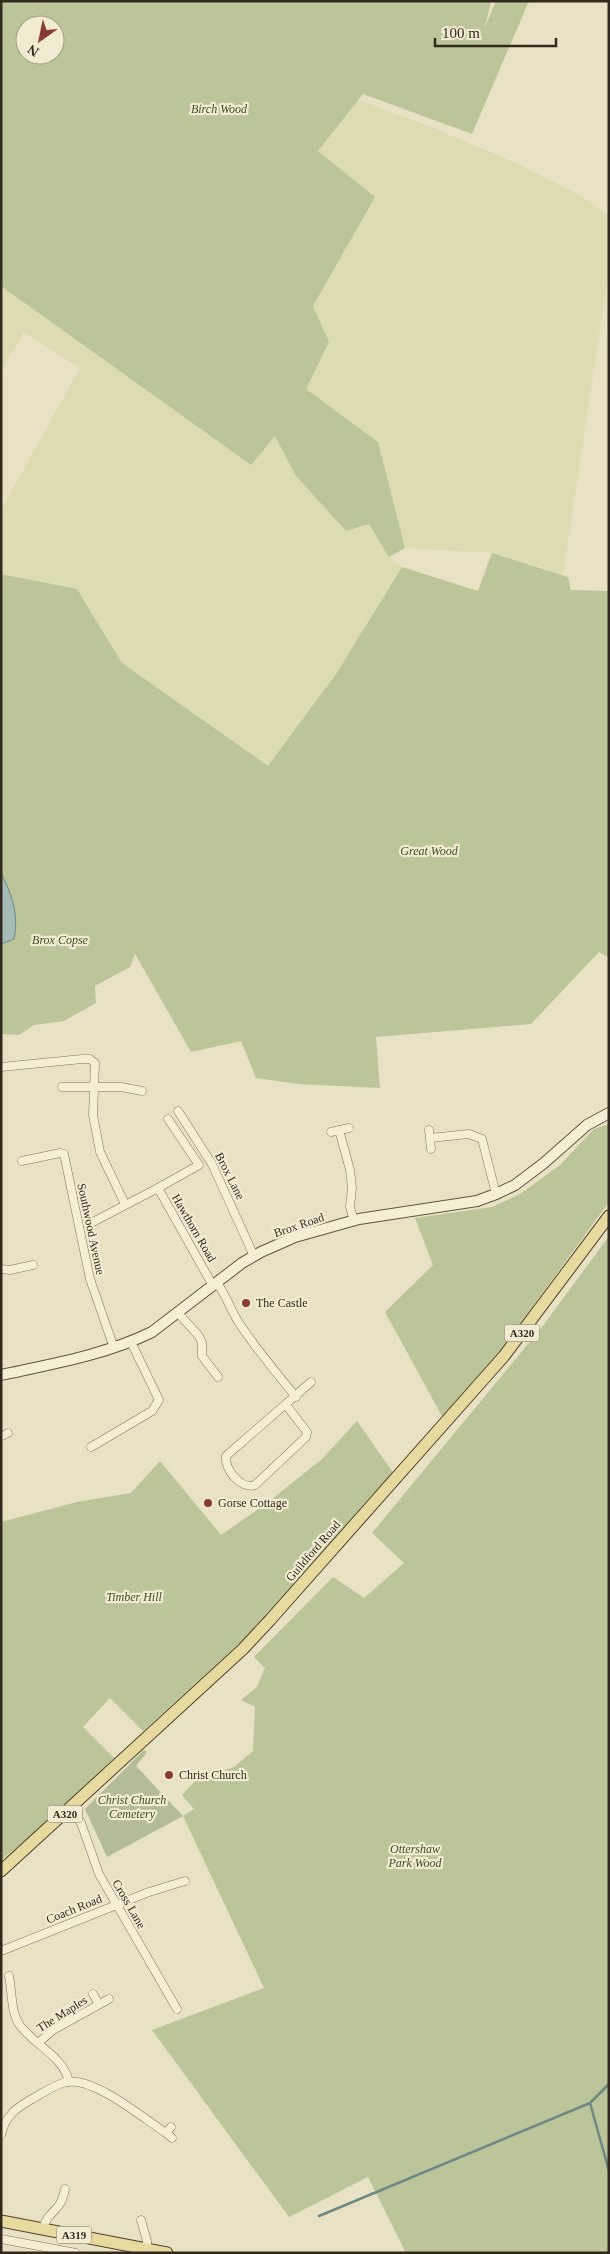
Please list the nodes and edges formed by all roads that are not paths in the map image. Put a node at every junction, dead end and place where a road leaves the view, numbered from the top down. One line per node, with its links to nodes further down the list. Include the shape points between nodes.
1 (1, 1067): 3 (street, via 90,1059 96,1070)
2 (62, 1087): 3 (street)
3 (93, 1087): 4 (street); 13 (street, via 93,1115 100,1152)
4 (142, 1091)
5 (178, 1111): 17 (street, Brox Lane, via 212,1164)
6 (609, 1113): 12 (street, Brox Road, via 587,1125 515,1185)
7 (168, 1119): 11 (street, via 199,1165)
8 (349, 1128): 15 (street, via 335,1131 352,1188 350,1207)
9 (431, 1149): 12 (street, via 430,1134 469,1134 482,1139)
10 (22, 1161): 23 (street, Southwood Avenue, via 64,1154 90,1279)
11 (158, 1188): 13 (street, Hawthorn Road); 20 (street, Hawthorn Road)
12 (496, 1194): 15 (street, Brox Road, via 477,1201)
13 (125, 1204): 16 (street, Hawthorn Road)
14 (609, 1216): 30 (main road, Guildford Road / A320, via 504,1356 275,1615 243,1649)
15 (354, 1221): 17 (street, Brox Road, via 294,1237)
16 (91, 1223)
17 (254, 1256): 20 (street, Brox Road)
18 (33, 1265): 19 (street)
19 (1, 1269)
20 (215, 1284): 21 (street, Brox Road); 27 (street, Hawthorn Road, via 225,1294 241,1327)
21 (178, 1313): 22 (street, Brox Road, via 152,1332); 25 (street, via 199,1336 202,1356)
22 (131, 1342): 23 (street, Brox Road); 29 (street, via 159,1400 152,1411)
23 (114, 1348): 24 (street, Brox Road)
24 (1, 1375)
25 (218, 1377)
26 (312, 1382): 27 (street)
27 (296, 1397): 28 (street)
28 (286, 1405): 28 (street, via 226,1456 228,1469 242,1484 255,1485 306,1437 304,1425)
29 (91, 1447)
30 (72, 1807): 31 (main road, Guildford Road / A320); 33 (street, Cross Lane, via 81,1822 99,1874)
31 (1, 1871)
32 (185, 1881): 33 (street, Coach Road)
33 (116, 1904): 34 (street, Coach Road); 39 (street, Cross Lane)
34 (1, 1951)
35 (9, 1976): 40 (street, The Maples, via 16,2018)
36 (93, 1994): 38 (street, The Maples)
37 (109, 1999): 38 (street, The Maples)
38 (98, 2004): 40 (street, The Maples, via 53,2030)
39 (177, 2009)
40 (38, 2043): 41 (street, The Maples, via 66,2072)
41 (69, 2082): 42 (street, via 97,2087); 43 (street, via 14,2110 9,2114)
42 (170, 2133)
43 (1, 2135)
44 (65, 2189): 47 (street, via 62,2205 47,2217)
45 (141, 2220): 49 (street, via 147,2240)
46 (1, 2222): 47 (main road, A319)
47 (43, 2229): 49 (main road, A319)
48 (1, 2239): 50 (street)
49 (143, 2250): 51 (main road, A319)
50 (76, 2253)
51 (167, 2253)

